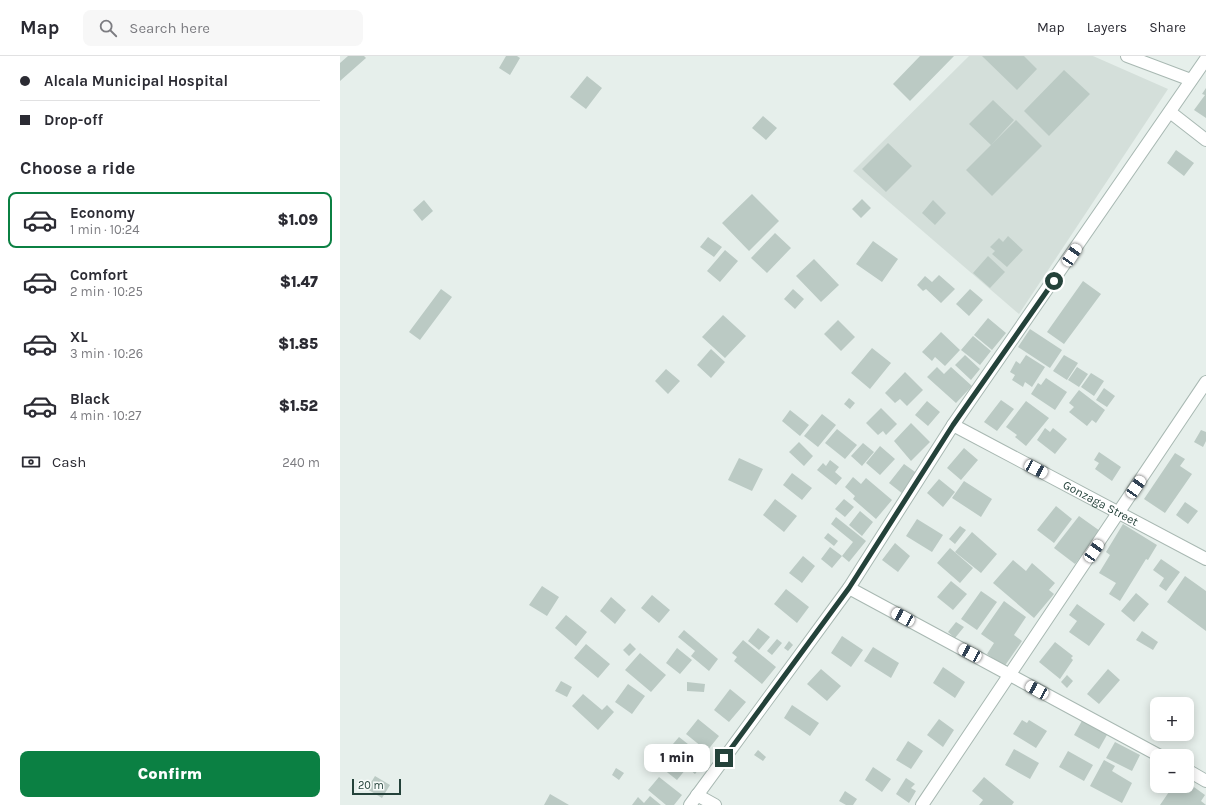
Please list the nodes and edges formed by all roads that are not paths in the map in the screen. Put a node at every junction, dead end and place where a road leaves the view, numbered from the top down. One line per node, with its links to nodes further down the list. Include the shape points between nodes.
1 (1127, 56): 3 (street)
2 (1206, 59): 3 (street)
3 (1191, 80): 4 (street)
4 (1170, 112): 5 (street); 7 (street)
5 (1206, 140)
6 (1206, 382): 8 (street)
7 (953, 425): 8 (street, Gonzaga Street); 10 (street)
8 (1119, 514): 9 (street, Gonzaga Street); 11 (street)
9 (1206, 559)
10 (849, 588): 11 (street); 15 (street)
11 (1010, 675): 12 (street); 18 (street)
12 (1150, 751)
13 (1194, 774): 14 (street)
14 (1206, 781)
15 (697, 795): 16 (street); 17 (street)
16 (690, 805)
17 (715, 805)
18 (922, 805)

